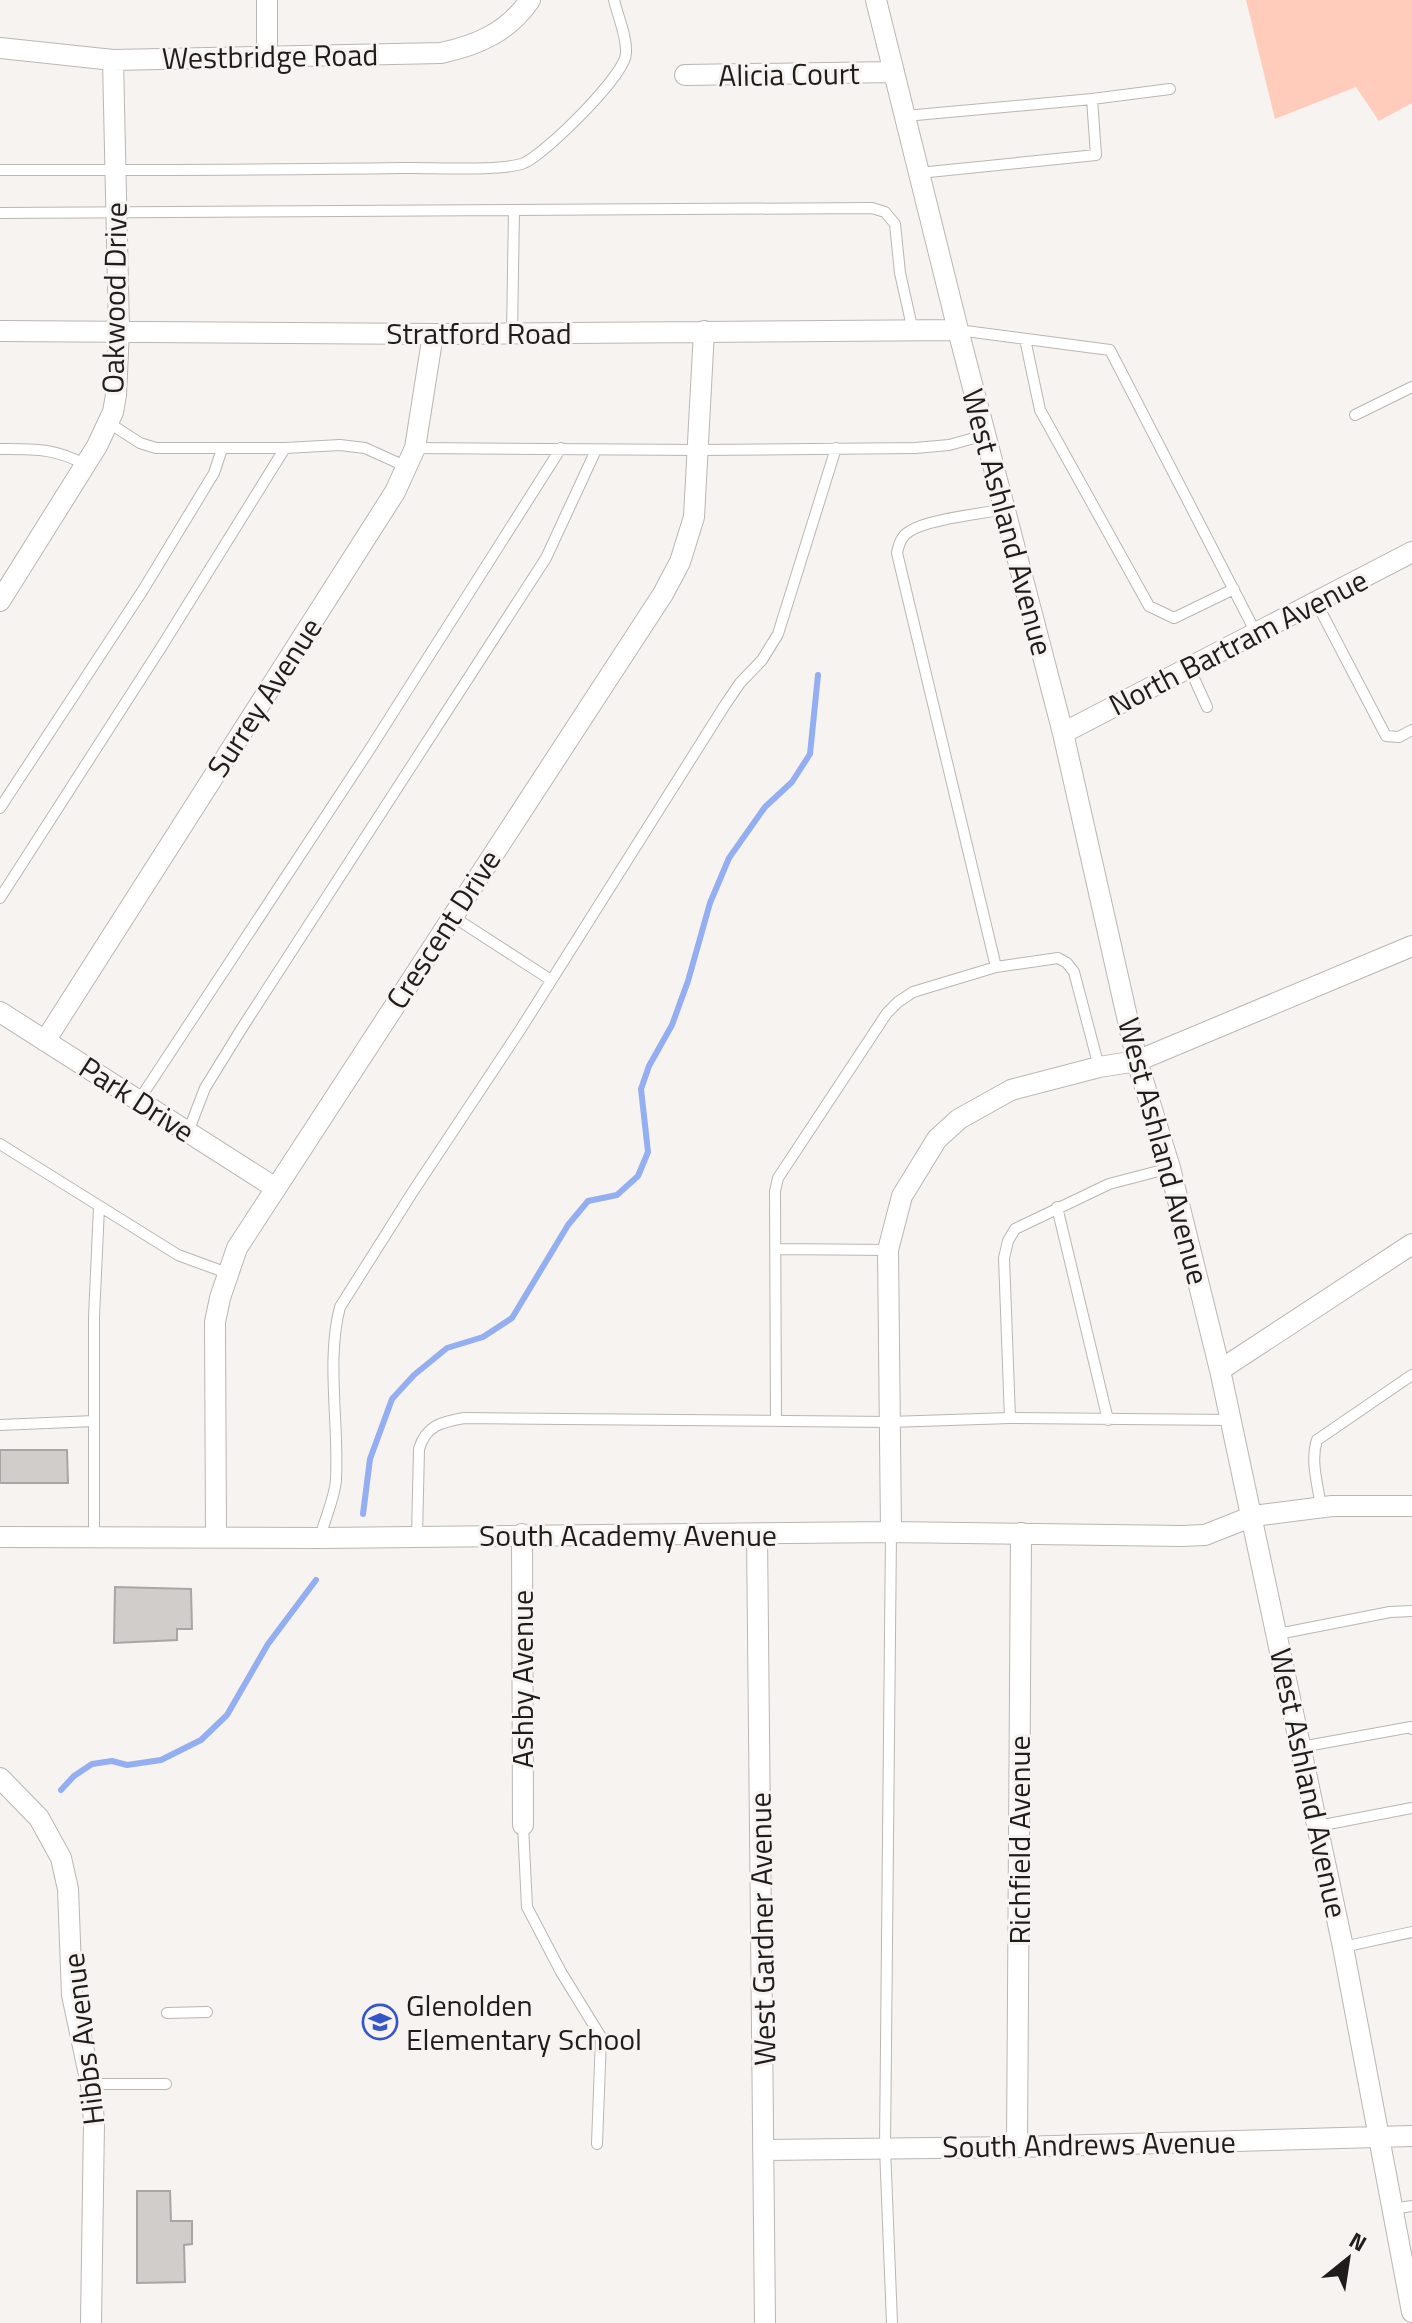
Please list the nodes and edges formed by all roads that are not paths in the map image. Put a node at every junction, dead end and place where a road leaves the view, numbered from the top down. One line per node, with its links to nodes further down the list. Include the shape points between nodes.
1 (267, 0): 6 (street)
2 (614, 0): 13 (lane, via 627,55 616,78 562,133 523,163)
3 (876, 0): 8 (street, West Ashland Avenue)
4 (528, 3): 6 (street, Westbridge Road, via 492,37 441,53)
5 (0, 48): 7 (street, Westbridge Road)
6 (267, 56): 7 (street, Westbridge Road)
7 (113, 60): 13 (street, Oakwood Drive)
8 (894, 72): 9 (street, Alicia Court); 12 (street, West Ashland Avenue)
9 (685, 75)
10 (1170, 89): 11 (lane)
11 (1092, 99): 12 (lane); 15 (lane, via 1096,155)
12 (905, 116): 15 (street, West Ashland Avenue)
13 (116, 168): 14 (lane); 17 (street, Oakwood Drive)
14 (0, 170)
15 (919, 173): 20 (street, West Ashland Avenue)
16 (514, 210): 17 (lane); 23 (lane, via 872,208 885,212 895,224); 24 (lane)
17 (116, 212): 18 (lane); 19 (street, Oakwood Drive)
18 (0, 213)
19 (119, 330): 21 (street, Stratford Road); 25 (street, Stratford Road); 29 (street, Oakwood Drive)
20 (958, 330): 23 (street, Stratford Road); 26 (lane); 30 (street, West Ashland Avenue)
21 (0, 331)
22 (704, 331): 23 (street, Stratford Road); 24 (street, Stratford Road); 37 (street, Crescent Drive)
23 (913, 331)
24 (512, 333): 25 (street, Stratford Road)
25 (433, 334): 38 (street, Surrey Avenue)
26 (1025, 339): 42 (lane, via 1110,350); 42 (lane, via 1040,410 1149,606 1174,618)
27 (1412, 387): 28 (lane)
28 (1355, 415)
29 (109, 423): 35 (lane, via 156,448); 39 (street, Oakwood Drive)
30 (985, 435): 33 (lane, via 949,445); 40 (street, West Ashland Avenue)
31 (285, 448): 35 (lane); 38 (lane, via 340,445); 51 (lane)
32 (561, 448): 36 (lane); 38 (lane); 60 (lane)
33 (836, 448): 37 (lane); 55 (lane, via 771,648 725,705)
34 (0, 449): 39 (lane, via 50,450)
35 (222, 449): 50 (lane, via 214,473 143,590)
36 (596, 450): 37 (lane); 61 (lane, via 546,558 205,1088)
37 (699, 450): 52 (street, Crescent Drive, via 694,517 680,562)
38 (411, 458): 57 (street, Surrey Avenue, via 395,492)
39 (86, 465): 43 (street, Oakwood Drive)
40 (1005, 509): 49 (street, West Ashland Avenue); 54 (lane, via 923,525 909,531 897,553)
41 (1412, 552): 44 (street, North Bartram Avenue)
42 (1234, 589): 45 (lane)
43 (0, 601)
44 (1316, 602): 45 (street, North Bartram Avenue); 48 (lane, via 1386,736)
45 (1256, 633): 46 (street, North Bartram Avenue)
46 (1189, 667): 47 (lane); 49 (street, North Bartram Avenue)
47 (1207, 707)
48 (1412, 730)
49 (1063, 733): 58 (street, West Ashland Avenue)
50 (0, 808)
51 (0, 898)
52 (452, 916): 55 (lane); 64 (street, Crescent Drive)
53 (1412, 946): 58 (street)
54 (996, 967): 59 (lane, via 1058,958 1067,963 1074,972); 68 (lane, via 913,992 887,1013 778,1178)
55 (551, 980): 92 (lane, via 340,1307 336,1483)
56 (0, 1012): 57 (street, Park Drive)
57 (45, 1041): 60 (street, Park Drive)
58 (1137, 1061): 59 (street); 63 (street, West Ashland Avenue)
59 (1099, 1067): 69 (street, via 1011,1090 959,1119 937,1139 902,1196)
60 (139, 1100): 61 (street, Park Drive)
61 (188, 1132): 64 (street, Park Drive)
62 (0, 1144): 65 (lane)
63 (1170, 1168): 66 (lane, via 1109,1184); 71 (street, West Ashland Avenue)
64 (274, 1187): 70 (street, Crescent Drive)
65 (99, 1207): 70 (lane, via 178,1255); 77 (lane)
66 (1057, 1207): 74 (lane, via 1015,1229 1004,1258); 75 (lane)
67 (1412, 1244): 71 (street)
68 (776, 1249): 69 (lane); 78 (lane)
69 (888, 1250): 79 (street)
70 (227, 1273): 89 (street, Crescent Drive, via 215,1322)
71 (1220, 1370): 76 (street, West Ashland Avenue)
72 (1412, 1375): 73 (lane)
73 (1407, 1382): 82 (lane, via 1317,1440 1314,1466)
74 (1010, 1418): 75 (lane); 79 (lane)
75 (1108, 1420): 76 (lane)
76 (1231, 1420): 83 (street, West Ashland Avenue)
77 (94, 1421): 80 (lane); 87 (lane)
78 (776, 1421): 79 (lane); 91 (lane, via 445,1421 431,1427 419,1449)
79 (890, 1422): 84 (street)
80 (0, 1425)
81 (1412, 1506): 82 (street, South Academy Avenue)
82 (1321, 1507): 83 (street, South Academy Avenue)
83 (1253, 1516): 85 (street, South Academy Avenue, via 1205,1535); 94 (street, West Ashland Avenue)
84 (891, 1532): 85 (street, South Academy Avenue); 88 (street, South Academy Avenue); 111 (lane)
85 (1021, 1533): 110 (street, Richfield Avenue)
86 (522, 1534): 88 (street, South Academy Avenue); 91 (street, South Academy Avenue); 99 (street, Ashby Avenue)
87 (94, 1535): 89 (street, South Academy Avenue); 90 (street, South Academy Avenue)
88 (757, 1535): 112 (street, West Gardner Avenue)
89 (216, 1536): 92 (street, South Academy Avenue)
90 (0, 1537)
91 (417, 1537): 92 (street, South Academy Avenue)
92 (320, 1538)
93 (1412, 1611): 94 (lane)
94 (1278, 1634): 96 (street, West Ashland Avenue)
95 (1412, 1729): 96 (lane)
96 (1301, 1747): 100 (street, West Ashland Avenue)
97 (0, 1778): 105 (street, Hibbs Avenue, via 39,1818 61,1858 68,1889 72,1995)
98 (1412, 1808): 100 (lane)
99 (523, 1825): 109 (lane, via 527,1907 601,2037)
100 (1318, 1826): 102 (street, West Ashland Avenue)
101 (1412, 1932): 102 (lane)
102 (1343, 1947): 107 (street, West Ashland Avenue)
103 (207, 2012): 104 (lane)
104 (167, 2013)
105 (91, 2084): 106 (lane); 115 (street, Hibbs Avenue)
106 (166, 2084)
107 (1378, 2136): 108 (street, South Andrews Avenue); 110 (street, South Andrews Avenue); 113 (street, West Ashland Avenue)
108 (1412, 2136)
109 (597, 2144)
110 (1017, 2147): 111 (street, South Andrews Avenue)
111 (885, 2148): 112 (street, South Andrews Avenue); 117 (lane)
112 (765, 2150): 116 (street, West Gardner Avenue)
113 (1402, 2208): 114 (street, West Ashland Avenue)
114 (1412, 2312)
115 (91, 2323)
116 (765, 2323)
117 (892, 2323)

